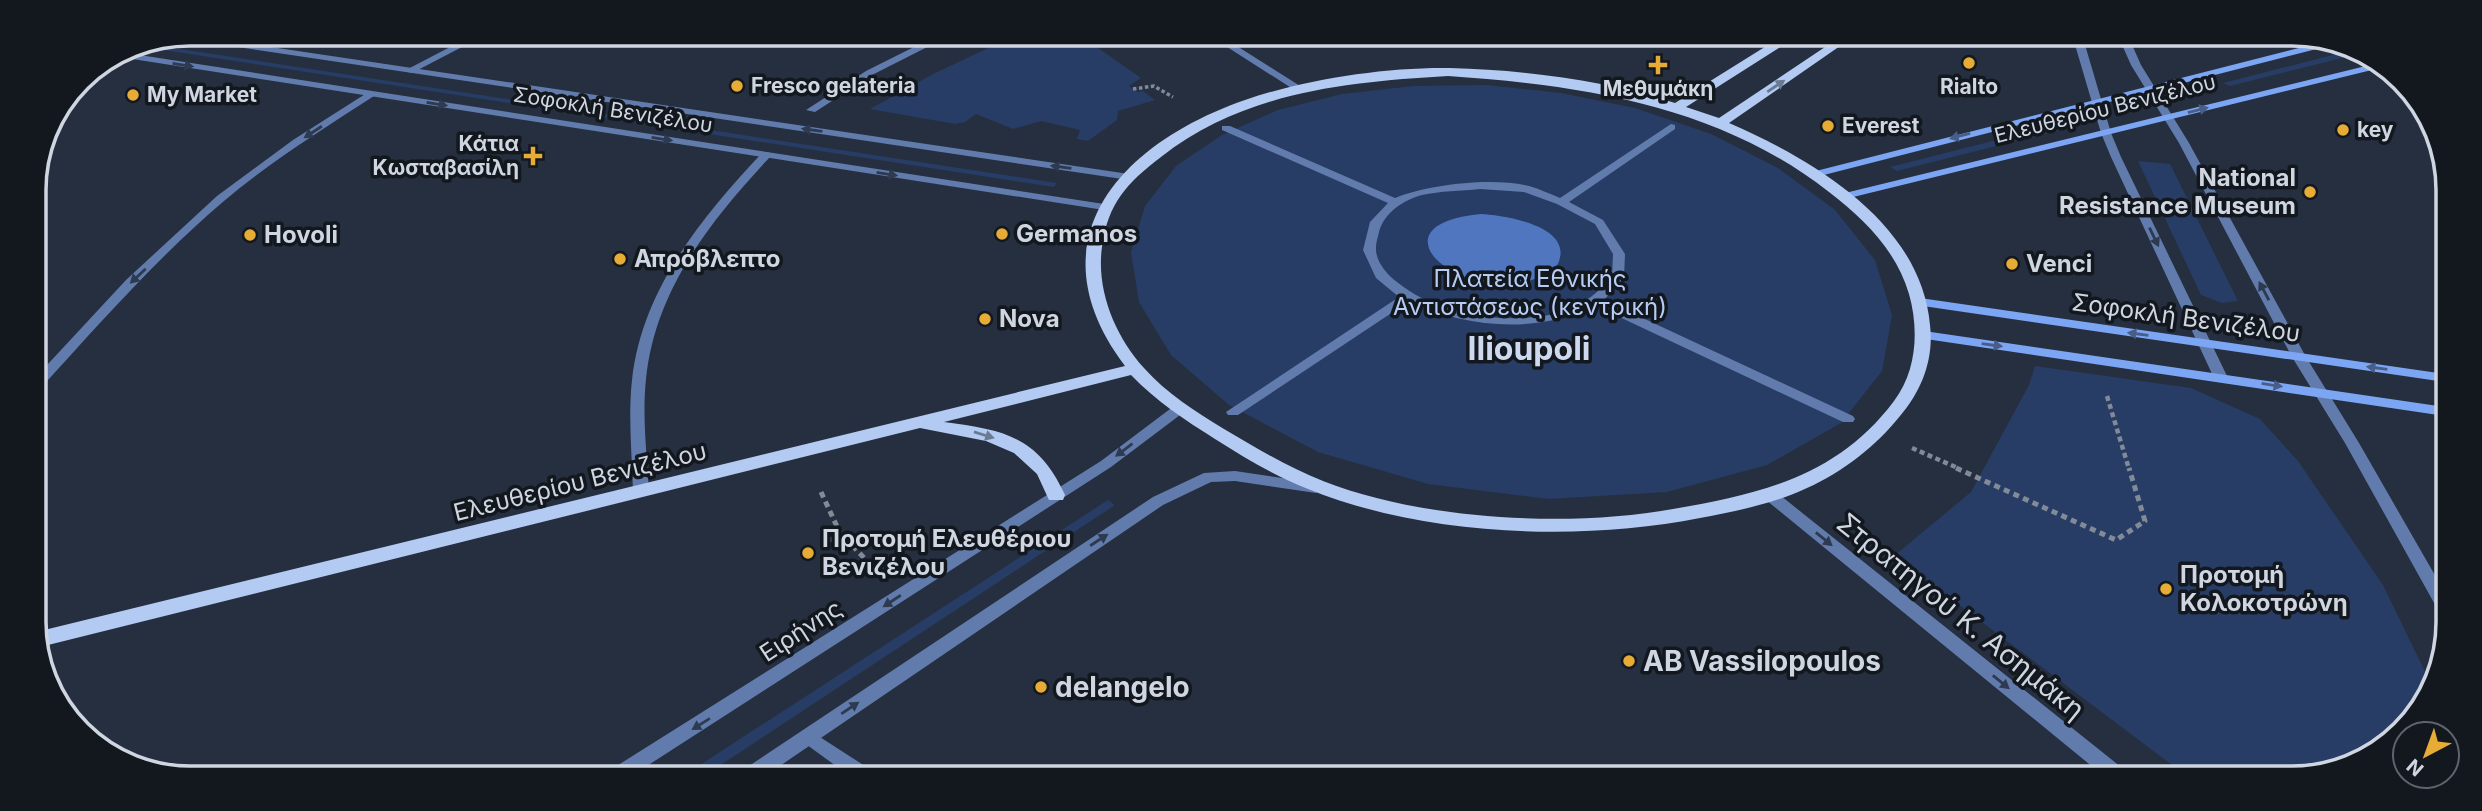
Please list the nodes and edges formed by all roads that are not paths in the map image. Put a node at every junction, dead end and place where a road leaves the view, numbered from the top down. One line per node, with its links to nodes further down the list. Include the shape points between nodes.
1 (242, 46): 12 (street, Σοφοκλή Βενιζέλου)
2 (458, 46): 12 (street)
3 (924, 46): 18 (street, via 869,73)
4 (1232, 46): 14 (street)
5 (1776, 46): 17 (main road)
6 (1835, 46): 20 (main road, one-way to 6)
7 (2081, 46): 16 (street)
8 (2128, 46): 13 (street)
9 (2312, 47): 13 (main road, Ελευθερίου Βενιζέλου)
10 (133, 57): 15 (street, Σοφοκλή Βενιζέλου, one-way to 15)
11 (2369, 68): 19 (main road, Ελευθερίου Βενιζέλου, one-way to 11)
12 (409, 71): 26 (street, Σοφοκλή Βενιζέλου, one-way to 12)
13 (2148, 87): 16 (main road, Ελευθερίου Βενιζέλου); 19 (street)
14 (1300, 89): 17 (main road, via 1376,76 1448,72 1573,83); 26 (main road, via 1207,120 1165,144)
15 (370, 94): 24 (street, Σοφοκλή Βενιζέλου, one-way to 24); 38 (street, one-way to 38, via 221,198 130,283)
16 (2098, 100): 23 (street); 25 (main road, Ελευθερίου Βενιζέλου, one-way to 25)
17 (1678, 107): 20 (main road)
18 (811, 110)
19 (2167, 118): 23 (main road, Ελευθερίου Βενιζέλου); 36 (street, one-way to 19)
20 (1719, 124): 25 (main road)
21 (1671, 127): 29 (street)
22 (1226, 128): 28 (street)
23 (2106, 132): 27 (main road, Ελευθερίου Βενιζέλου); 35 (street, one-way to 35)
24 (766, 155): 30 (street, Σοφοκλή Βενιζέλου, one-way to 30); 48 (street, via 697,236 670,280 650,327 639,379)
25 (1816, 174): 27 (main road)
26 (1129, 177): 30 (main road)
27 (1845, 196): 33 (main road, via 1894,247)
28 (1395, 202): 29 (street, via 1420,192 1480,186 1526,189); 31 (street, via 1376,222 1369,250 1380,275)
29 (1561, 202): 32 (street, via 1599,222 1619,254 1618,278)
30 (1104, 207): 37 (main road, via 1091,255 1100,312)
31 (1407, 297): 32 (street, via 1440,311 1482,320 1528,321 1568,314); 44 (street)
32 (1596, 301): 45 (street)
33 (1920, 302): 34 (main road); 35 (main road, Σοφοκλή Βενιζέλου, one-way to 33)
34 (1924, 335): 39 (main road, one-way to 39); 50 (main road, via 1920,366 1905,400 1876,431 1825,471)
35 (2205, 344): 36 (main road, Σοφοκλή Βενιζέλου); 39 (street)
36 (2299, 357): 40 (main road, Σοφοκλή Βενιζέλου, one-way to 36); 41 (street)
37 (1135, 369): 42 (main road); 46 (main road, Ελευθερίου Βενιζέλου)
38 (46, 374)
39 (2221, 377): 41 (main road, one-way to 41)
40 (2436, 377)
41 (2323, 393): 43 (main road); 51 (street)
42 (1179, 409): 47 (main road, via 1248,452); 49 (street, Ειρήνης, one-way to 49)
43 (2436, 411)
44 (1233, 412)
45 (1848, 419)
46 (917, 424): 48 (main road, Ελευθερίου Βενιζέλου); 49 (main road, one-way to 49, via 979,432 1021,447 1044,469)
47 (1326, 489): 50 (main road, via 1423,512 1538,526 1651,522); 53 (street, one-way to 47, via 1168,496 1209,477 1235,476)
48 (641, 492): 52 (main road, Ελευθερίου Βενιζέλου)
49 (1056, 495): 55 (street, Ειρήνης, one-way to 55)
50 (1770, 496): 54 (street, Στρατηγού Κ. Ασημάκη, one-way to 54)
51 (2436, 592)
52 (47, 637)
53 (809, 737): 56 (street); 57 (street)
54 (2104, 765)
55 (635, 766)
56 (766, 766)
57 (849, 766)

